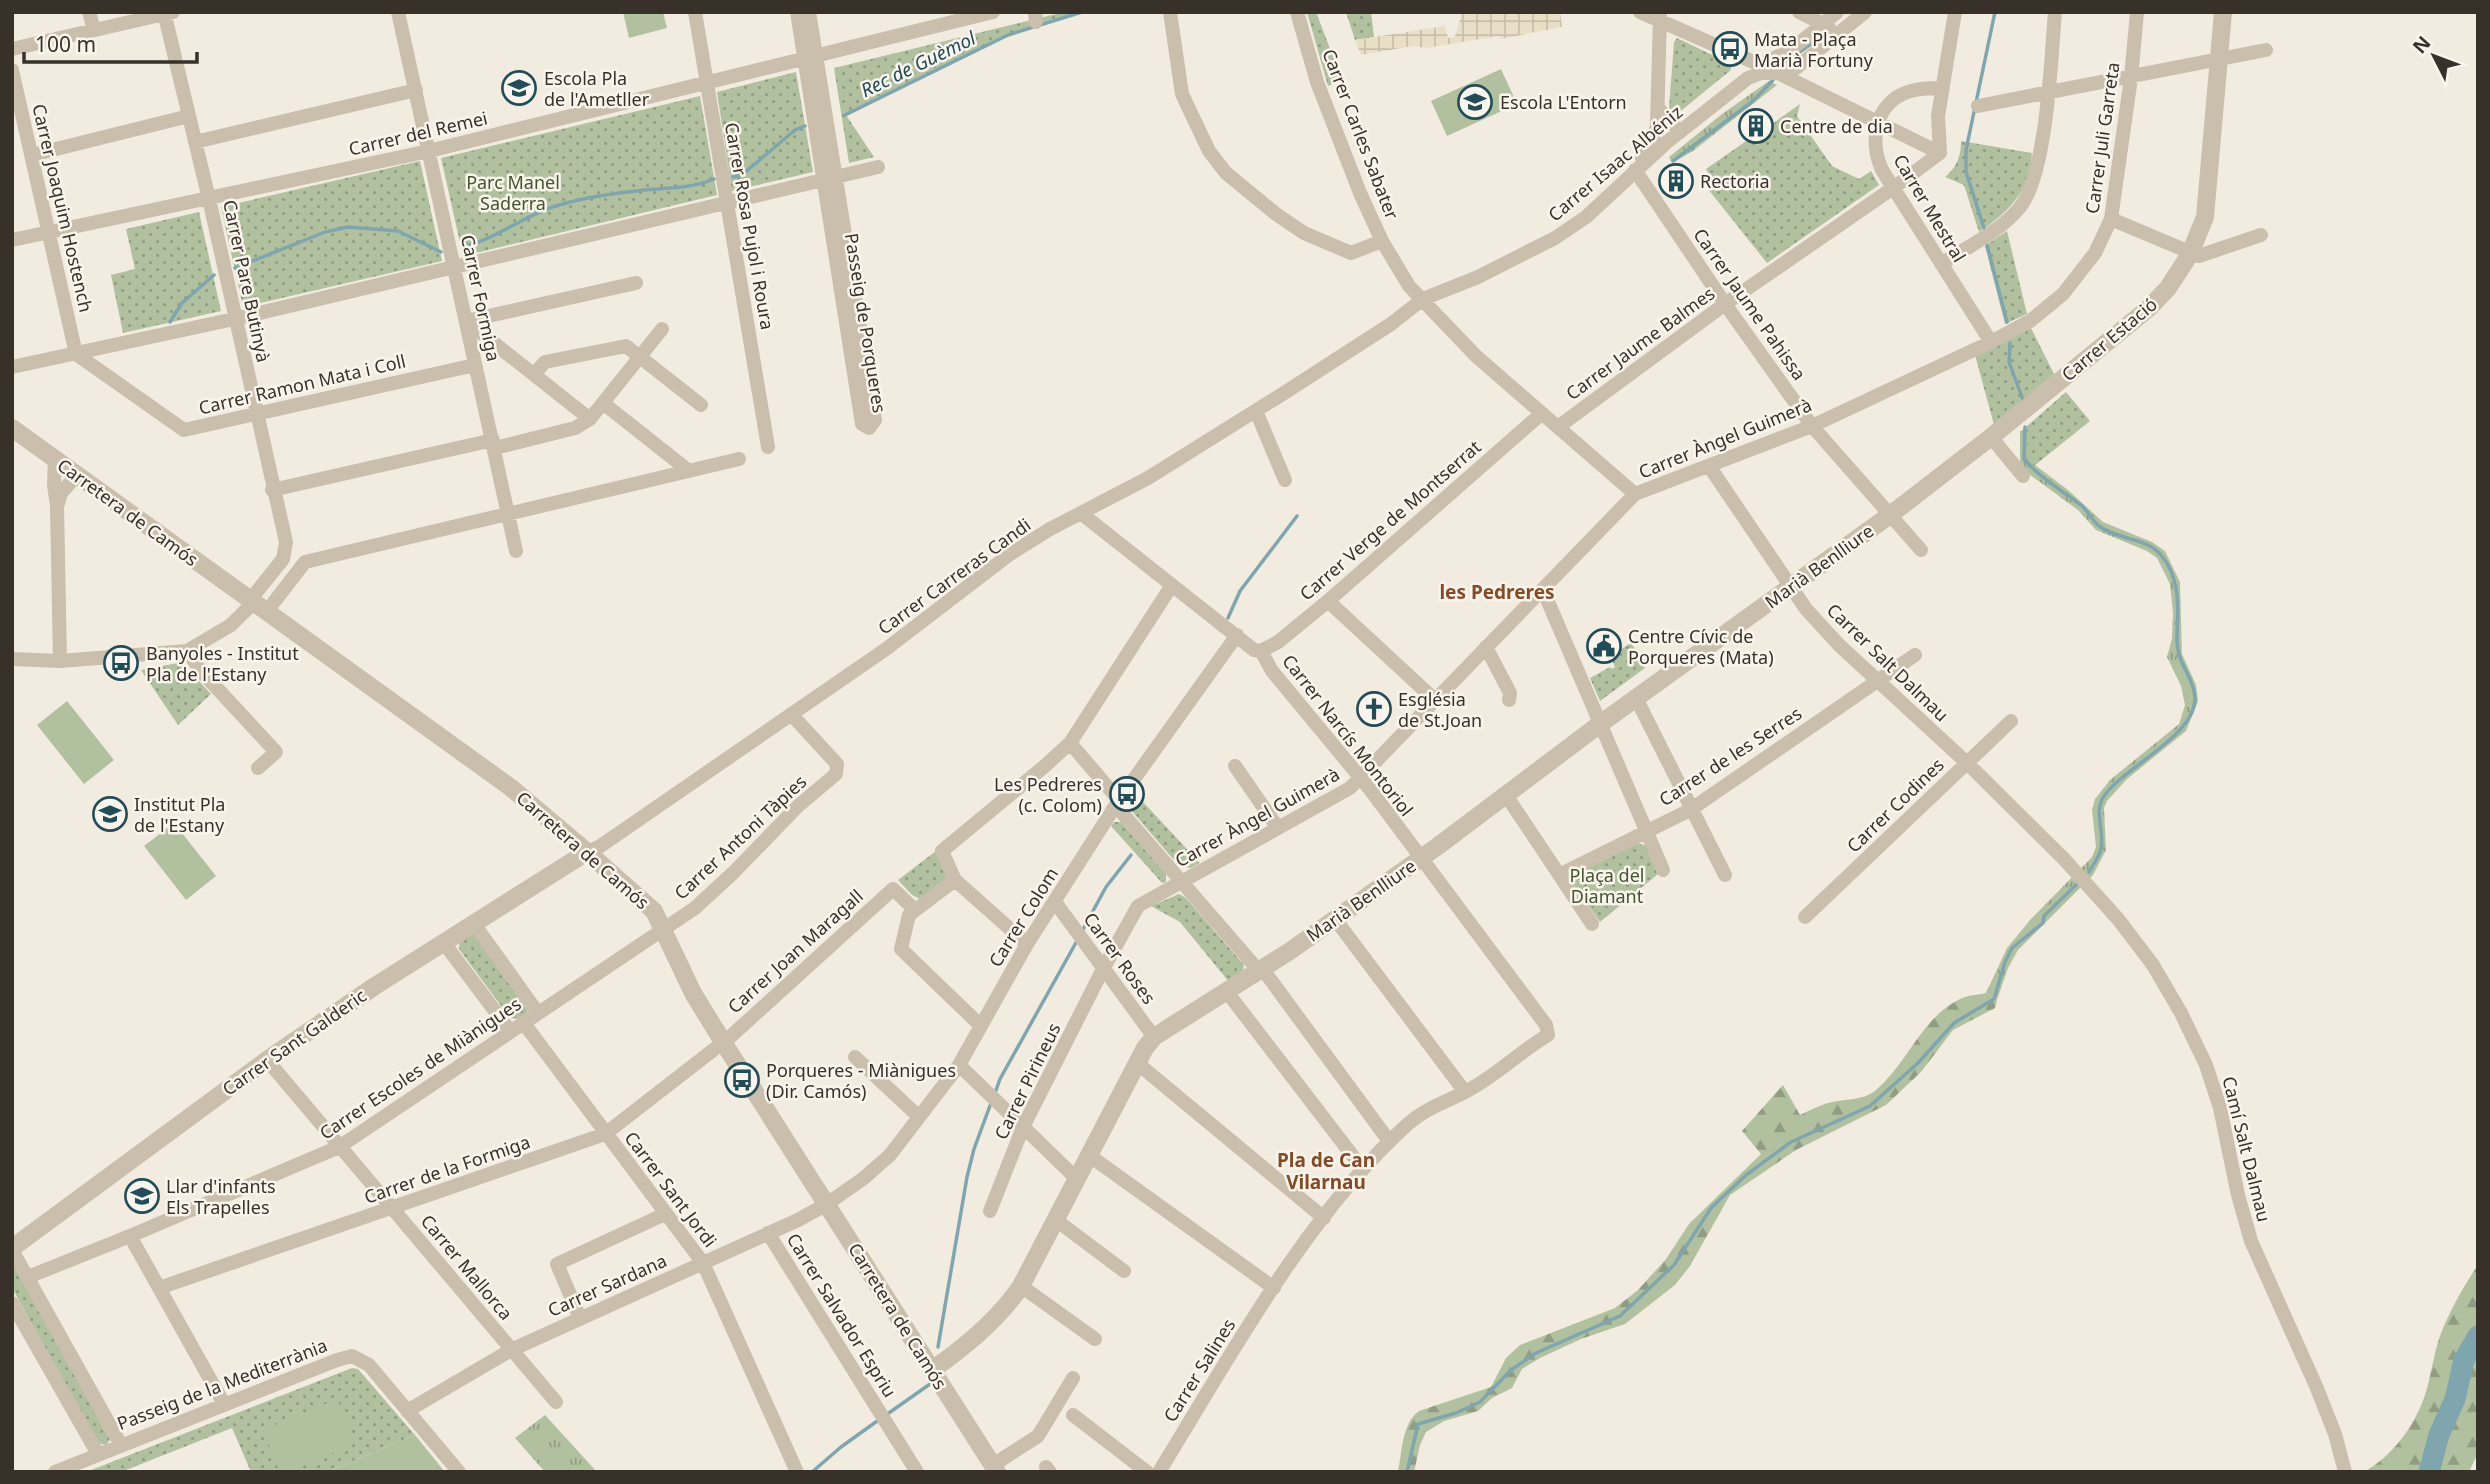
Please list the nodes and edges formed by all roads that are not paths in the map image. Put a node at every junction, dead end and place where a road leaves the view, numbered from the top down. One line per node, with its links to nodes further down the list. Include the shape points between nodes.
1 (89, 12): 20 (street)
2 (398, 12): 34 (street, Carrer Formiga)
3 (695, 12): 32 (street, Carrer Rosa Pujol i Roura)
4 (797, 12): 24 (street, Passeig de Porqueres)
5 (809, 12): 24 (street, Passeig de Porqueres)
6 (993, 12): 19 (street, Carrer del Remei)
7 (1170, 12): 55 (street, via 1182,94 1209,151 1226,173 1304,233 1351,253)
8 (1297, 12): 55 (street, Carrer Carles Sabater, via 1332,122)
9 (1640, 12): 17 (street)
10 (1837, 12): 18 (street)
11 (1955, 12): 33 (street)
12 (2055, 12): 35 (street)
13 (2137, 12): 31 (street, Carrer Juli Garreta)
14 (2223, 12): 27 (street, Carrer Estació)
15 (168, 13): 20 (street); 38 (street, Carrer Pare Butinyà)
16 (1863, 13): 21 (street, Carrer Isaac Albéniz)
17 (1660, 17): 26 (street); 37 (street)
18 (1810, 18): 21 (street); 25 (street, via 1795,46)
19 (928, 21): 24 (street, Carrer del Remei)
20 (94, 30): 22 (street)
21 (1840, 33): 29 (street, Carrer Isaac Albéniz)
22 (12, 49)
23 (2266, 50): 27 (street)
24 (810, 57): 32 (street, Carrer del Remei); 47 (street, Passeig de Porqueres)
25 (1775, 58): 26 (street, via 1758,64); 29 (street)
26 (1748, 60): 30 (street)
27 (2218, 60): 31 (street); 56 (street, Carrer Estació, via 2204,217)
28 (12, 70): 44 (street, Carrer Joaquim Hostench)
29 (1785, 76): 30 (street, Carrer Isaac Albéniz, via 1760,73); 39 (street)
30 (1748, 78): 40 (street, Carrer Isaac Albéniz)
31 (2131, 78): 35 (street); 51 (street, Carrer Juli Garreta)
32 (706, 82): 42 (street, Carrer del Remei); 50 (street, Carrer Rosa Pujol i Roura)
33 (1943, 88): 39 (street, via 1905,93 1888,105); 43 (street, via 1938,116)
34 (416, 90): 41 (street); 42 (street, Carrer Formiga)
35 (2047, 93): 36 (street); 57 (street, via 2036,171 2025,199 2001,225)
36 (1978, 106)
37 (1659, 109): 40 (street); 46 (street, via 1651,144)
38 (189, 116): 41 (street, Carrer Pare Butinyà); 44 (street)
39 (1878, 122): 43 (street); 48 (street, Carrer Mestral, via 1875,153)
40 (1681, 132): 46 (street, Carrer Isaac Albéniz)
41 (195, 142): 49 (street, Carrer Pare Butinyà)
42 (429, 151): 49 (street, Carrer del Remei); 58 (street, Carrer Formiga)
43 (1940, 152): 48 (street, Carrer Jaume Balmes)
44 (32, 155): 52 (street, Carrer Joaquim Hostench)
45 (878, 167): 47 (street)
46 (1635, 170): 60 (street, Carrer Isaac Albéniz, via 1586,217 1555,238); 61 (street, Carrer Jaume Pahissa)
47 (830, 179): 47 (street, Passeig de Porqueres, via 862,424 869,428 875,419); 50 (street)
48 (1893, 188): 57 (street, Carrer Mestral); 61 (street, Carrer Jaume Balmes)
49 (209, 199): 52 (street, Carrer del Remei); 62 (street, Carrer Pare Butinyà)
50 (727, 203): 58 (street); 82 (street, Carrer Rosa Pujol i Roura)
51 (2111, 219): 56 (street); 65 (street, Carrer Juli Garreta, via 2095,253 2063,294 2032,319)
52 (49, 232): 54 (street, Carrer del Remei); 66 (street, Carrer Joaquim Hostench)
53 (2261, 235): 56 (street, via 2199,256)
54 (12, 240)
55 (1382, 241): 60 (street, Carrer Carles Sabater, via 1409,286)
56 (2190, 254): 80 (street, Carrer Estació, via 2149,308)
57 (1941, 264): 65 (street, Carrer Mestral)
58 (455, 267): 62 (street); 63 (street, Carrer Formiga)
59 (636, 283): 63 (street)
60 (1423, 299): 73 (street, Carrer Carreras Candi); 75 (street, Carrer Carles Sabater, via 1468,348)
61 (1725, 304): 77 (street, Carrer Jaume Pahissa); 78 (street, Carrer Jaume Balmes)
62 (234, 319): 66 (street); 74 (street, Carrer Pare Butinyà)
63 (467, 321): 68 (street, Carrer Formiga); 70 (street)
64 (662, 329): 67 (street)
65 (1991, 342): 77 (street, Carrer Àngel Guimerà)
66 (76, 354): 69 (street); 74 (street, Carrer Ramon Mata i Coll, via 184,429)
67 (640, 356): 70 (street, via 626,346 545,362); 71 (street); 72 (street)
68 (475, 365): 74 (street, Carrer Ramon Mata i Coll); 81 (street, Carrer Formiga)
69 (12, 367)
70 (534, 373): 76 (street)
71 (603, 403): 76 (street); 86 (street)
72 (701, 405)
73 (1255, 411): 89 (street); 94 (street, Carrer Carreras Candi)
74 (256, 414): 90 (street, Carrer Pare Butinyà)
75 (1541, 414): 78 (street, Carrer Carles Sabater); 103 (street, Carrer Verge de Montserrat)
76 (590, 419): 81 (street, via 575,428)
77 (1812, 426): 85 (street, Carrer Àngel Guimerà); 95 (street, Carrer Jaume Pahissa)
78 (1558, 427): 91 (street, Carrer Carles Sabater)
79 (12, 428): 83 (street, Carretera de Camós)
80 (1991, 437): 88 (street); 95 (street, Carrer Estació)
81 (494, 444): 90 (street); 93 (street, Carrer Formiga)
82 (768, 447)
83 (55, 459): 87 (street, Carretera de Camós); 92 (street)
84 (738, 459): 86 (street)
85 (1709, 466): 91 (street, Carrer Àngel Guimerà); 101 (street, Carrer Salt Dalmau)
86 (689, 471): 93 (street)
87 (77, 475): 92 (street, via 61,493); 104 (street, Carretera de Camós)
88 (2023, 476)
89 (1285, 480)
90 (272, 490): 98 (street, Carrer Pare Butinyà, via 286,542)
91 (1635, 495): 102 (street, Carrer Àngel Guimerà)
92 (57, 506): 111 (street)
93 (509, 514): 97 (street, Carrer Formiga); 99 (street, via 305,562)
94 (1082, 514): 100 (street, Carrer Narcís Montoriol); 116 (street, Carrer Carreras Candi, via 1010,554)
95 (1890, 515): 96 (street, Carrer Jaume Pahissa); 101 (street, Marià Benlliure)
96 (1921, 550)
97 (516, 551)
98 (283, 559): 99 (street); 104 (street)
99 (299, 570): 104 (street)
100 (1172, 585): 105 (street, Carrer Narcís Montoriol); 119 (street)
101 (1790, 587): 112 (street, Carrer Salt Dalmau); 113 (street, Marià Benlliure)
102 (1543, 590): 106 (street, Carrer Àngel Guimerà); 118 (street)
103 (1328, 601): 108 (street, Carrer Verge de Montserrat); 114 (street)
104 (257, 604): 107 (street); 130 (street, Carretera de Camós, via 510,787)
105 (1237, 635): 108 (street, Carrer Narcís Montoriol); 125 (street, Carrer Colom)
106 (1486, 647): 114 (street, Carrer Àngel Guimerà); 115 (street, via 1510,693)
107 (187, 651): 111 (street); 122 (street, via 276,752)
108 (1261, 651): 123 (street, Carrer Narcís Montoriol, via 1272,671)
109 (1915, 655): 112 (street, Carrer de les Serres)
110 (12, 659): 111 (street)
111 (61, 661)
112 (1877, 681): 120 (street, Carrer Salt Dalmau); 127 (street, Carrer de les Serres)
113 (1636, 698): 118 (street, Marià Benlliure); 127 (street)
114 (1435, 700): 123 (street, Carrer Àngel Guimerà)
115 (1509, 700)
116 (791, 715): 130 (street, Carrer Carreras Candi); 143 (street, Carrer Antoni Tàpies, via 837,764 830,781 798,806 695,908)
117 (2011, 721): 120 (street, Carrer Codines)
118 (1600, 724): 124 (street, Marià Benlliure); 129 (street)
119 (1070, 743): 125 (street); 135 (street, via 942,851)
120 (1967, 763): 126 (street, Carrer Salt Dalmau); 139 (street, Carrer Codines)
121 (1235, 766): 128 (street)
122 (258, 768)
123 (1361, 778): 128 (street, Carrer Àngel Guimerà); 131 (street, Carrer Narcís Montoriol)
124 (1506, 795): 131 (street, Marià Benlliure); 133 (street)
125 (1119, 800): 136 (street, via 1123,814); 137 (street, Carrer Colom)
126 (2008, 802): 202 (street, Camí Salt Dalmau, via 2118,919 2181,1013 2220,1108 2251,1241 2316,1386)
127 (1690, 810): 129 (street, Carrer de les Serres); 134 (street)
128 (1278, 828): 136 (street, Carrer Àngel Guimerà)
129 (1646, 831): 132 (street); 133 (street, Carrer de les Serres)
130 (587, 852): 141 (street, Carrer Sant Galderic); 143 (street, Carretera de Camós, via 654,911)
131 (1420, 859): 140 (street, Marià Benlliure); 159 (street, Carrer Narcís Montoriol, via 1546,1025 1548,1035)
132 (1663, 870)
133 (1559, 875): 142 (street)
134 (1725, 875)
135 (955, 880): 138 (street); 145 (street)
136 (1180, 881): 146 (street, Carrer Àngel Guimerà, via 1138,906); 147 (street)
137 (1055, 902): 145 (street, Carrer Colom); 146 (street, Carrer Roses)
138 (915, 910): 151 (street, via 909,915 901,949); 154 (street, Carrer Joan Maragall, via 893,889)
139 (1805, 917)
140 (1335, 919): 147 (street, Marià Benlliure); 159 (street)
141 (474, 924): 144 (street, Carrer Sant Galderic); 149 (street)
142 (1592, 925)
143 (664, 929): 149 (street, Carrer Escoles de Miànigues); 154 (street, Carretera de Camós)
144 (444, 943): 152 (street); 156 (street, Carrer Sant Galderic)
145 (1027, 944): 151 (street, Carrer Colom)
146 (1103, 969): 153 (street, Carrer Roses); 161 (street, Carrer Pirineus)
147 (1259, 971): 148 (street, Marià Benlliure); 163 (street, via 1267,975)
148 (1227, 992): 153 (street, Marià Benlliure); 166 (street)
149 (538, 1013): 150 (street, Carrer Escoles de Miànigues)
150 (523, 1022): 152 (street, Carrer Escoles de Miànigues); 162 (street, Carrer Sant Jordi)
151 (981, 1026): 158 (street, Carrer Colom)
152 (510, 1031): 164 (street, Carrer Escoles de Miànigues)
153 (1154, 1037): 157 (street, Marià Benlliure)
154 (723, 1042): 162 (street, Carrer de la Formiga); 168 (street, Carretera de Camós)
155 (855, 1057): 160 (street)
156 (267, 1060): 164 (street, Carrer Mallorca); 176 (street, Carrer Sant Galderic)
157 (1137, 1063): 165 (street, Marià Benlliure); 172 (street)
158 (959, 1065): 160 (street, Carrer Colom); 161 (street)
159 (1465, 1092): 163 (street, Carrer Salines, via 1443,1100)
160 (918, 1116): 168 (street, Carrer Colom, via 890,1155)
161 (1023, 1127): 167 (street); 170 (street, Carrer Pirineus)
162 (605, 1134): 169 (street, Carrer de la Formiga); 171 (street, Carrer Sant Jordi)
163 (1389, 1141): 166 (street, Carrer Salines)
164 (339, 1147): 169 (street, Carrer Mallorca); 175 (street, Carrer Escoles de Miànigues)
165 (1090, 1156): 167 (street, Marià Benlliure); 182 (street)
166 (1363, 1168): 172 (street, Carrer Salines)
167 (1077, 1179): 173 (street, Marià Benlliure)
168 (827, 1204): 174 (street, Carrer Sardana); 187 (street, Carretera de Camós)
169 (393, 1209): 181 (street, Carrer de la Formiga); 186 (street, Carrer Mallorca)
170 (989, 1212)
171 (665, 1214): 177 (street, Carrer Sant Jordi); 184 (street, via 557,1264)
172 (1324, 1217): 182 (street, Carrer Salines)
173 (1056, 1220): 178 (street); 180 (street, Marià Benlliure)
174 (768, 1233): 177 (street, Carrer Sardana); 199 (street, Carrer Salvador Espriu)
175 (130, 1236): 179 (street, Carrer Escoles de Miànigues); 181 (street)
176 (12, 1249): 179 (street)
177 (703, 1263): 184 (street, Carrer Sardana); 198 (street, Carrer Sant Jordi)
178 (1124, 1271)
179 (28, 1277): 193 (street)
180 (1021, 1286): 185 (street); 187 (street, Marià Benlliure, via 988,1324)
181 (159, 1288): 190 (street)
182 (1274, 1288): 201 (street, Carrer Salines)
183 (12, 1303): 194 (street)
184 (580, 1318): 186 (street, Carrer Sardana)
185 (1095, 1339)
186 (511, 1350): 189 (street, Carrer Mallorca); 191 (street, Carrer Sardana)
187 (932, 1370): 195 (street, Carretera de Camós)
188 (1073, 1378): 195 (street, via 1038,1436)
189 (556, 1402)
190 (224, 1404): 191 (street, Passeig de la Mediterrània, via 352,1356 369,1365); 193 (street, Passeig de la Mediterrània)
191 (407, 1411): 197 (street)
192 (1073, 1415): 200 (street)
193 (121, 1445): 194 (street, Passeig de la Mediterrània)
194 (98, 1454): 196 (street, Passeig de la Mediterrània)
195 (995, 1468)
196 (55, 1472)
197 (459, 1472)
198 (797, 1472)
199 (916, 1472)
200 (1147, 1472)
201 (1159, 1472)
202 (2345, 1472)

